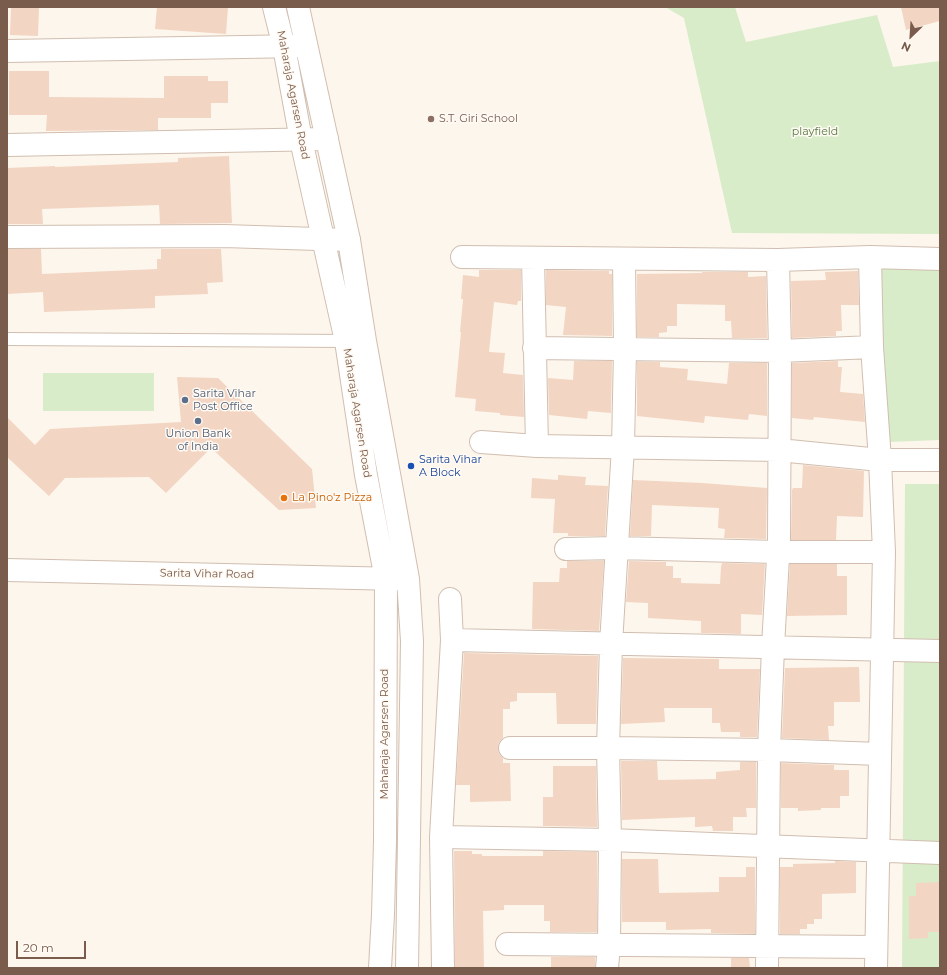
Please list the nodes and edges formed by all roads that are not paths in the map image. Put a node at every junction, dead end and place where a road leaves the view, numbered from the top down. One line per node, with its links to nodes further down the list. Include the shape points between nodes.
1 (274, 7): 4 (street, Maharaja Agarsen Road)
2 (298, 7): 3 (street, Maharaja Agarsen Road)
3 (306, 46): 4 (street); 6 (street, Maharaja Agarsen Road)
4 (284, 47): 5 (street); 7 (street, Maharaja Agarsen Road)
5 (7, 51)
6 (327, 139): 7 (street); 11 (street, Maharaja Agarsen Road)
7 (301, 140): 8 (street); 10 (street, Maharaja Agarsen Road)
8 (7, 145)
9 (7, 237): 10 (street, via 224,236)
10 (324, 240): 11 (street); 19 (street, Maharaja Agarsen Road)
11 (349, 240): 19 (street, Maharaja Agarsen Road)
12 (462, 257): 14 (street)
13 (870, 257): 16 (street); 17 (street); 20 (street)
14 (533, 258): 15 (street); 21 (street)
15 (624, 259): 17 (street); 22 (street)
16 (940, 259)
17 (778, 260): 23 (street)
18 (7, 339): 19 (lane)
19 (355, 341): 35 (street, Maharaja Agarsen Road, via 366,475); 36 (street, Maharaja Agarsen Road)
20 (872, 347): 23 (street); 28 (street)
21 (534, 348): 22 (street); 25 (street)
22 (625, 349): 23 (street); 26 (street)
23 (780, 351): 27 (street)
24 (481, 442): 25 (street)
25 (536, 446): 26 (street)
26 (623, 447): 27 (street); 30 (street)
27 (779, 450): 28 (street); 32 (street)
28 (880, 460): 29 (street); 33 (street)
29 (940, 460)
30 (617, 548): 31 (street); 32 (street); 39 (street)
31 (566, 549)
32 (778, 552): 33 (street); 40 (street)
33 (884, 552): 41 (street)
34 (7, 570): 35 (street, Sarita Vihar Road)
35 (386, 579): 36 (street, Sarita Vihar Road); 56 (street, Maharaja Agarsen Road, via 383,914)
36 (408, 579): 57 (street, Maharaja Agarsen Road, via 412,641)
37 (450, 599): 38 (street)
38 (452, 640): 39 (street); 47 (street)
39 (611, 644): 40 (street); 44 (street)
40 (772, 647): 41 (street); 45 (street)
41 (882, 650): 42 (street); 46 (street)
42 (940, 651)
43 (510, 748): 44 (street)
44 (608, 748): 45 (street); 48 (street)
45 (769, 750): 46 (street); 49 (street)
46 (880, 754): 50 (street)
47 (441, 836): 48 (street); 58 (street)
48 (610, 840): 49 (street); 53 (street)
49 (767, 847): 50 (street); 54 (street)
50 (878, 851): 51 (street); 55 (street)
51 (940, 853)
52 (508, 944): 53 (street)
53 (609, 945): 54 (street); 59 (street)
54 (767, 958): 55 (street)
55 (876, 958)
56 (380, 968)
57 (406, 968)
58 (443, 968)
59 (607, 968)

